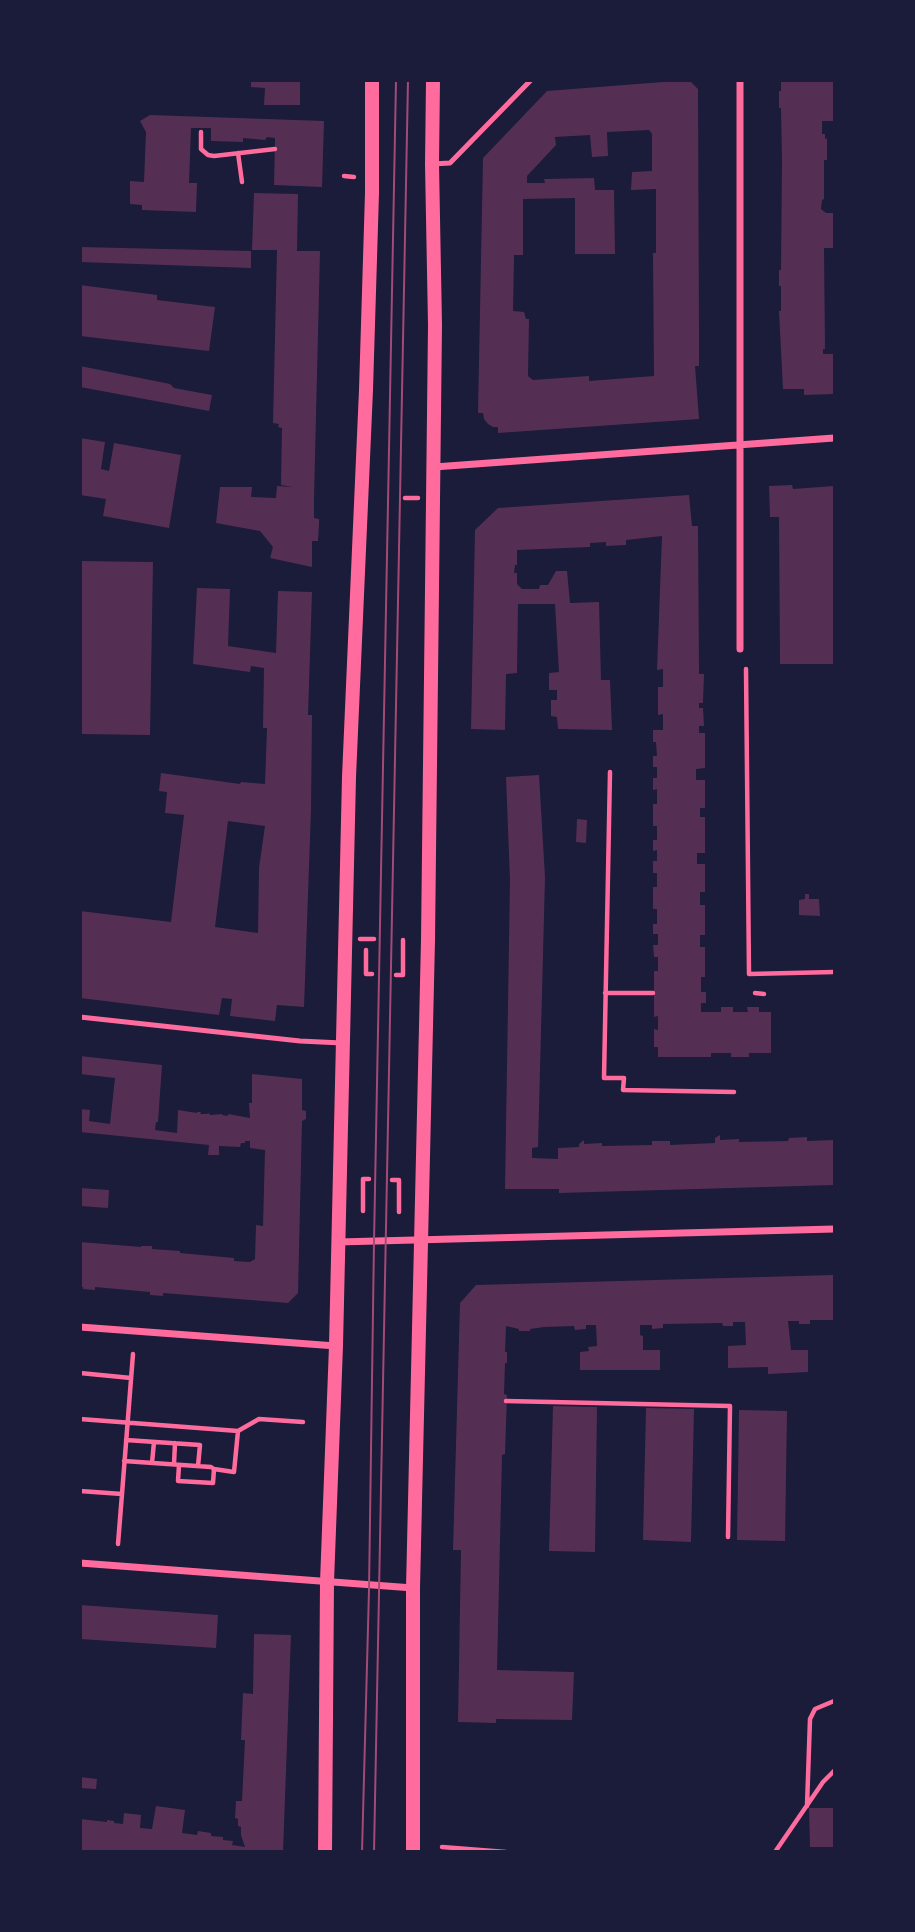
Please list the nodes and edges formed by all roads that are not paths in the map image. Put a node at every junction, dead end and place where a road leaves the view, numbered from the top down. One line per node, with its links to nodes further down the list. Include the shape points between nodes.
1 (372, 80): 11 (main road, via 367,363)
2 (433, 80): 5 (main road)
3 (531, 80): 5 (lane, via 450,163)
4 (740, 80): 7 (street)
5 (432, 164): 8 (main road)
6 (835, 438): 7 (street)
7 (741, 445): 8 (street); 9 (street)
8 (433, 467): 13 (main road)
9 (740, 649)
10 (80, 1017): 11 (lane)
11 (343, 1044): 14 (main road)
12 (835, 1229): 13 (street)
13 (420, 1240): 14 (street); 19 (main road)
14 (338, 1242): 16 (main road)
15 (80, 1327): 16 (street)
16 (336, 1346): 18 (main road)
17 (80, 1563): 18 (street)
18 (327, 1582): 19 (street); 20 (main road)
19 (413, 1588): 21 (main road)
20 (325, 1852)
21 (413, 1852)

